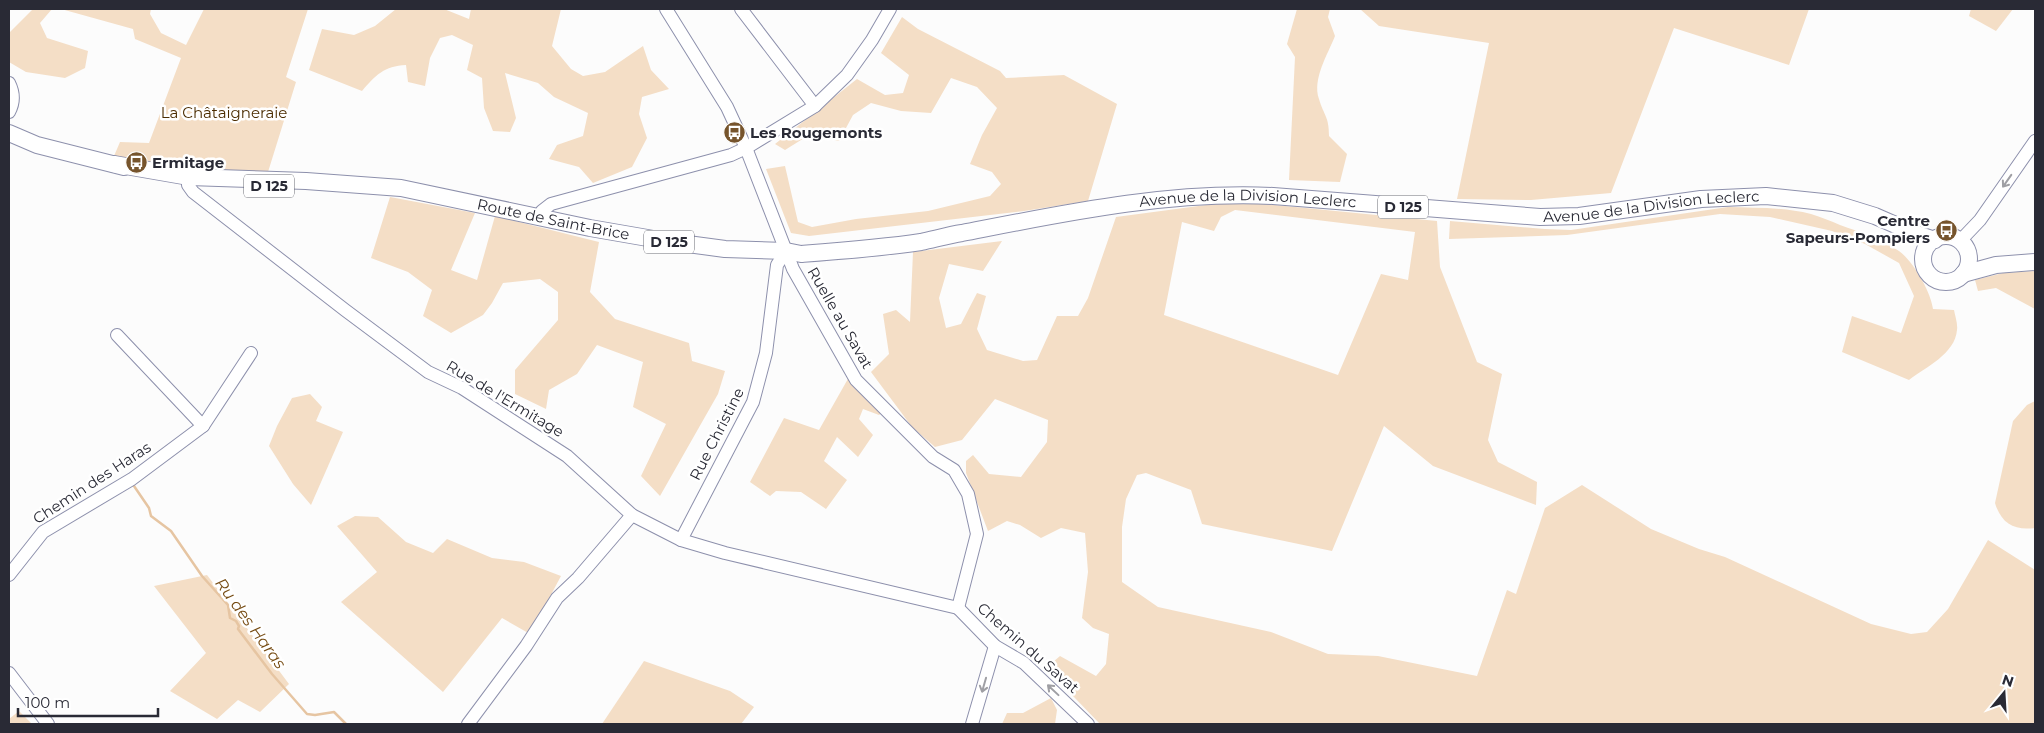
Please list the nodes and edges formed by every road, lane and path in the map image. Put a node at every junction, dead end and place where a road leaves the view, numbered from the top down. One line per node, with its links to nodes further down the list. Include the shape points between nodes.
1 (666, 9): 9 (street, Ruelle au Savat, via 727,107)
2 (741, 9): 5 (street)
3 (890, 9): 5 (street, via 847,75)
4 (9, 83): 6 (street, via 12,106)
5 (815, 106): 9 (street)
6 (9, 112)
7 (11, 131): 10 (main road, Route de Saint-Brice / D 125); 10 (main road, Route de Saint-Brice / D 125, via 30,142)
8 (2035, 141): 15 (street, one-way to 15)
9 (746, 148): 13 (street, via 569,200); 16 (street, Ruelle au Savat)
10 (58, 149): 11 (main road, Route de Saint-Brice / D 125, via 168,180)
11 (197, 184): 13 (main road, Route de Saint-Brice / D 125, via 351,184 401,188); 25 (street, Rue de l'Ermitage, via 345,310 428,372 462,388 567,456)
12 (1805, 200): 14 (main road, Avenue de la Division Leclerc / D 125, via 1833,203); 16 (main road, Avenue de la Division Leclerc / D 125, via 1766,196 1717,198 1579,216 1540,217 1273,196 1210,195 1143,201 962,233); 17 (main road, Avenue de la Division Leclerc / D 125, via 1900,237)
13 (546, 219): 16 (main road, Route de Saint-Brice / D 125, via 665,241 718,248)
14 (1935, 240): 15 (main road, via 1950,237); 17 (main road)
15 (1963, 244): 18 (main road, via 1976,256 1986,258); 20 (main road, via 1969,258)
16 (786, 251): 23 (street, Ruelle au Savat, via 856,380); 26 (street, Rue Christine, via 777,265 766,353 753,402)
17 (1924, 254): 20 (main road, via 1925,267 1937,280 1949,282)
18 (2035, 254)
19 (2035, 262): 20 (main road, via 1996,265)
20 (1963, 274)
21 (117, 335): 24 (street)
22 (251, 353): 24 (street, Chemin des Haras)
23 (895, 417): 28 (street, Chemin du Savat, via 933,457 954,470 968,494 978,534)
24 (203, 426): 27 (street, Chemin des Haras, via 132,479 43,532)
25 (632, 515): 26 (street, Rue de l'Ermitage); 34 (street, via 557,598)
26 (680, 540): 28 (street, Rue de l'Ermitage)
27 (9, 575)
28 (958, 608): 29 (street, Chemin du Savat)
29 (996, 646): 35 (street, one-way to 35); 36 (street, Chemin du Savat, one-way to 29, via 1024,664)
30 (9, 673): 31 (street)
31 (20, 688): 32 (street); 33 (street)
32 (36, 724)
33 (48, 724)
34 (468, 724)
35 (972, 724)
36 (1088, 724)

